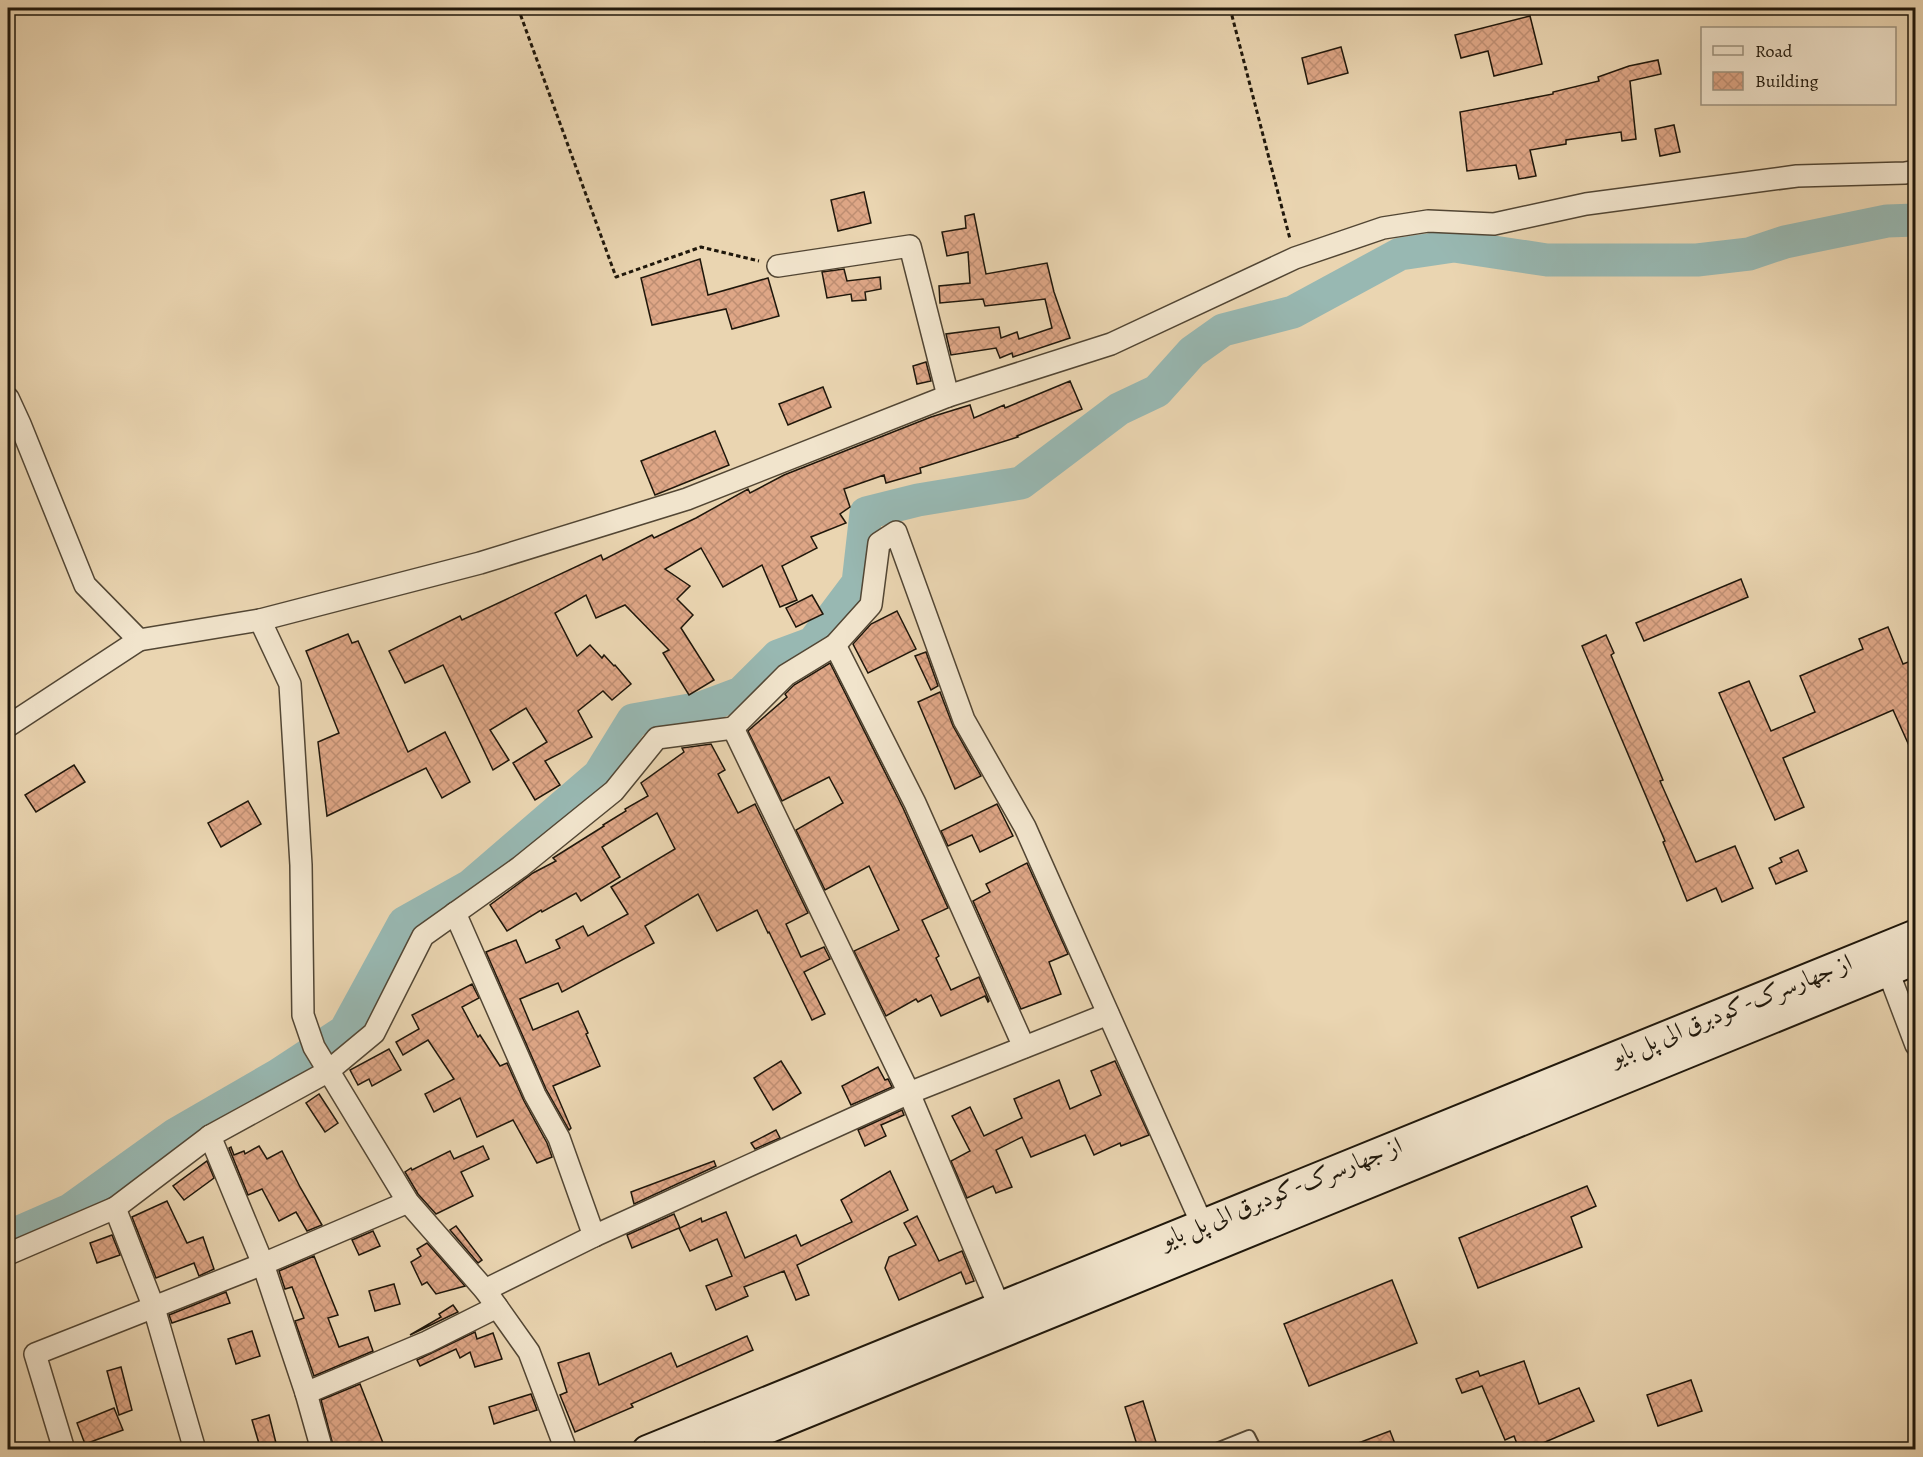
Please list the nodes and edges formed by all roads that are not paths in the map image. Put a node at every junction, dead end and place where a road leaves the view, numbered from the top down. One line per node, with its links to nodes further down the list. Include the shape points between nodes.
1 (1910, 172): 3 (street, via 1797,176 1586,204 1494,224 1428,221 1383,228 1295,258 1112,344)
2 (778, 266): 3 (street, via 910,246)
3 (948, 396): 5 (street, via 687,499 480,563)
4 (8, 398): 6 (street, via 85,585)
5 (260, 620): 6 (street); 17 (street, via 290,684 302,865 303,1015)
6 (139, 640): 8 (street)
7 (835, 645): 9 (street, via 786,675); 14 (street, via 871,605 879,543 896,532 964,720 1025,827); 16 (street, via 915,803)
8 (8, 726)
9 (733, 728): 10 (street, via 657,738 614,790 520,867); 18 (street)
10 (455, 913): 17 (street, via 423,936 374,1033); 23 (street, via 535,1095 559,1138)
11 (1916, 934): 12 (street, از جهارسرک-کودبرق الی پل بایو)
12 (1884, 960): 13 (street, از جهارسرک-کودبرق الی پل بایو); 15 (street); 22 (street, از جهارسرک-کودبرق الی پل بایو); 35 (street, از جهارسرک-کودبرق الی پل بایو)
13 (1916, 960)
14 (1108, 1014): 16 (street); 22 (street)
15 (1916, 1045)
16 (1024, 1047): 18 (street)
17 (321, 1060): 19 (street); 20 (street)
18 (909, 1093): 23 (street); 27 (street)
19 (210, 1136): 21 (street); 25 (street)
20 (408, 1202): 25 (street); 26 (street)
21 (115, 1208): 24 (street); 28 (street)
22 (1202, 1224): 27 (street, از جهارسرک-کودبرق الی پل بایو)
23 (594, 1236): 26 (street)
24 (8, 1254)
25 (263, 1264): 28 (street); 29 (street)
26 (491, 1299): 29 (street, via 406,1352); 34 (street, via 529,1352)
27 (999, 1306): 30 (street, از جهارسرک-کودبرق الی پل بایو)
28 (154, 1308): 31 (street, via 35,1354); 32 (street)
29 (306, 1393): 33 (street)
30 (659, 1447)
31 (64, 1449)
32 (195, 1449)
33 (322, 1449)
34 (566, 1449)
35 (716, 1449)
36 (1214, 1449): 37 (lane, via 1249,1436)
37 (1256, 1449)

